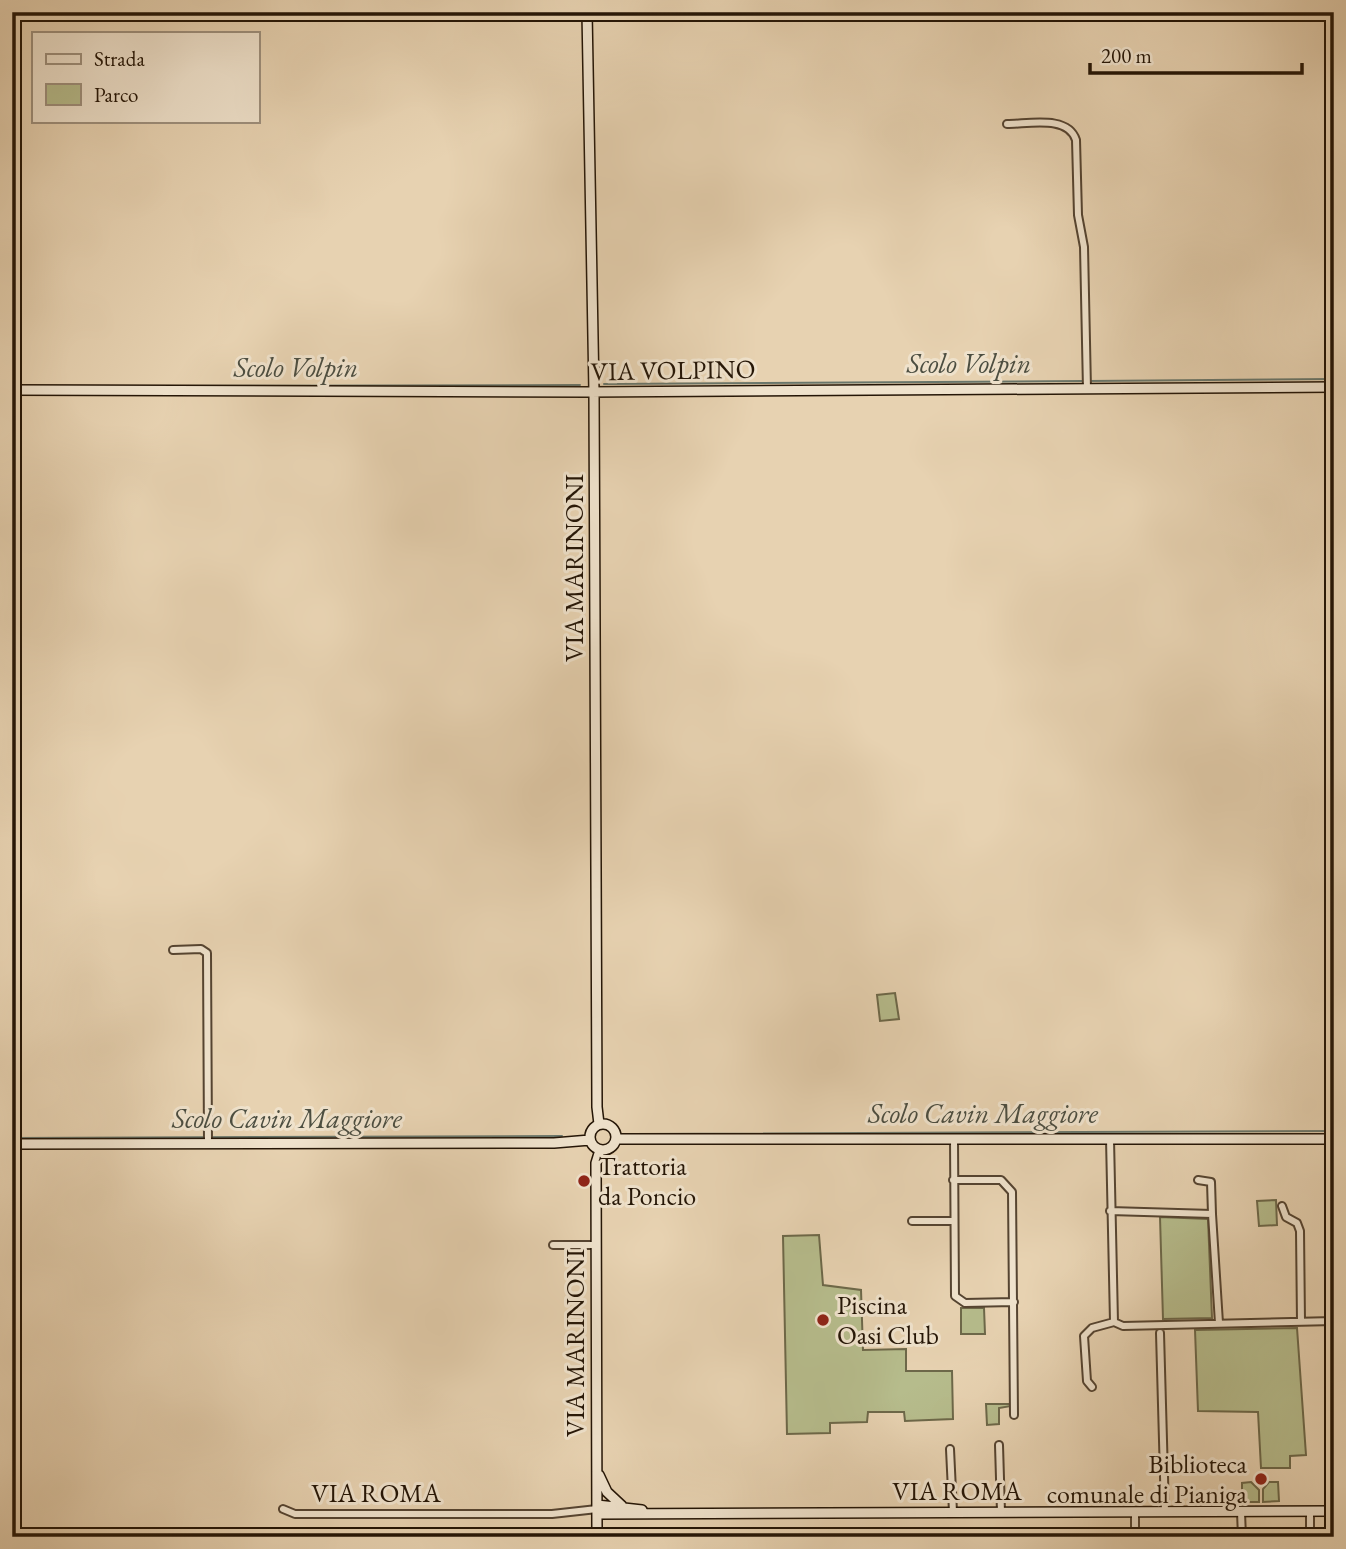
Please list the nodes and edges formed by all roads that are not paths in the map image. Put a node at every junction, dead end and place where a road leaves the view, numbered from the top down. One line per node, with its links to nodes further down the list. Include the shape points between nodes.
1 (587, 12): 6 (street, VIA MARINONI)
2 (1007, 124): 3 (street, via 1064,124 1076,140)
3 (1087, 384): 4 (street, VIA VOLPINO); 6 (street, VIA VOLPINO)
4 (1334, 387)
5 (12, 390): 6 (street, VIA VOLPINO)
6 (594, 392): 8 (street, VIA MARINONI)
7 (173, 950): 9 (street, via 207,953)
8 (599, 1124): 10 (street, via 612,1127); 14 (street, via 591,1130)
9 (208, 1138): 14 (street); 15 (street)
10 (616, 1139): 11 (street); 16 (street, via 609,1149)
11 (954, 1139): 12 (street); 17 (street)
12 (1110, 1139): 13 (street); 20 (street)
13 (1334, 1139)
14 (590, 1140): 16 (street)
15 (12, 1144)
16 (600, 1150): 25 (street, VIA MARINONI)
17 (953, 1180): 23 (street); 26 (street, via 996,1180 1010,1188)
18 (1198, 1180): 21 (street, via 1211,1182)
19 (1282, 1206): 27 (street, via 1300,1230)
20 (1110, 1211): 21 (street); 29 (street)
21 (1212, 1214): 30 (street)
22 (912, 1221): 23 (street)
23 (953, 1221): 26 (street, via 953,1291 957,1299 965,1303)
24 (553, 1245): 25 (street)
25 (596, 1245): 36 (street, VIA MARINONI)
26 (1014, 1302): 33 (street)
27 (1301, 1321): 28 (street); 30 (street)
28 (1334, 1321)
29 (1114, 1322): 30 (street, via 1123,1326); 32 (street, via 1092,1328 1084,1336 1087,1381)
30 (1219, 1323)
31 (1160, 1333): 45 (street)
32 (1092, 1387)
33 (1014, 1415)
34 (999, 1446): 43 (street)
35 (950, 1449): 42 (street)
36 (597, 1469): 37 (street, via 607,1492); 38 (street, VIA MARINONI)
37 (623, 1507): 38 (street); 47 (street)
38 (597, 1509): 39 (street, VIA ROMA, via 552,1514 303,1514); 47 (street); 49 (street, VIA MARINONI)
39 (283, 1510)
40 (1310, 1511): 41 (street, VIA ROMA); 46 (street, VIA ROMA); 52 (street)
41 (1334, 1511)
42 (953, 1512): 43 (street, VIA ROMA); 47 (street, VIA ROMA)
43 (1001, 1512): 44 (street, VIA ROMA)
44 (1135, 1512): 45 (street, VIA ROMA); 50 (street)
45 (1165, 1512): 46 (street, VIA ROMA)
46 (1241, 1512): 51 (street)
47 (664, 1514)
48 (1329, 1523): 53 (street)
49 (597, 1537)
50 (1135, 1537)
51 (1242, 1537)
52 (1310, 1537)
53 (1329, 1537)

